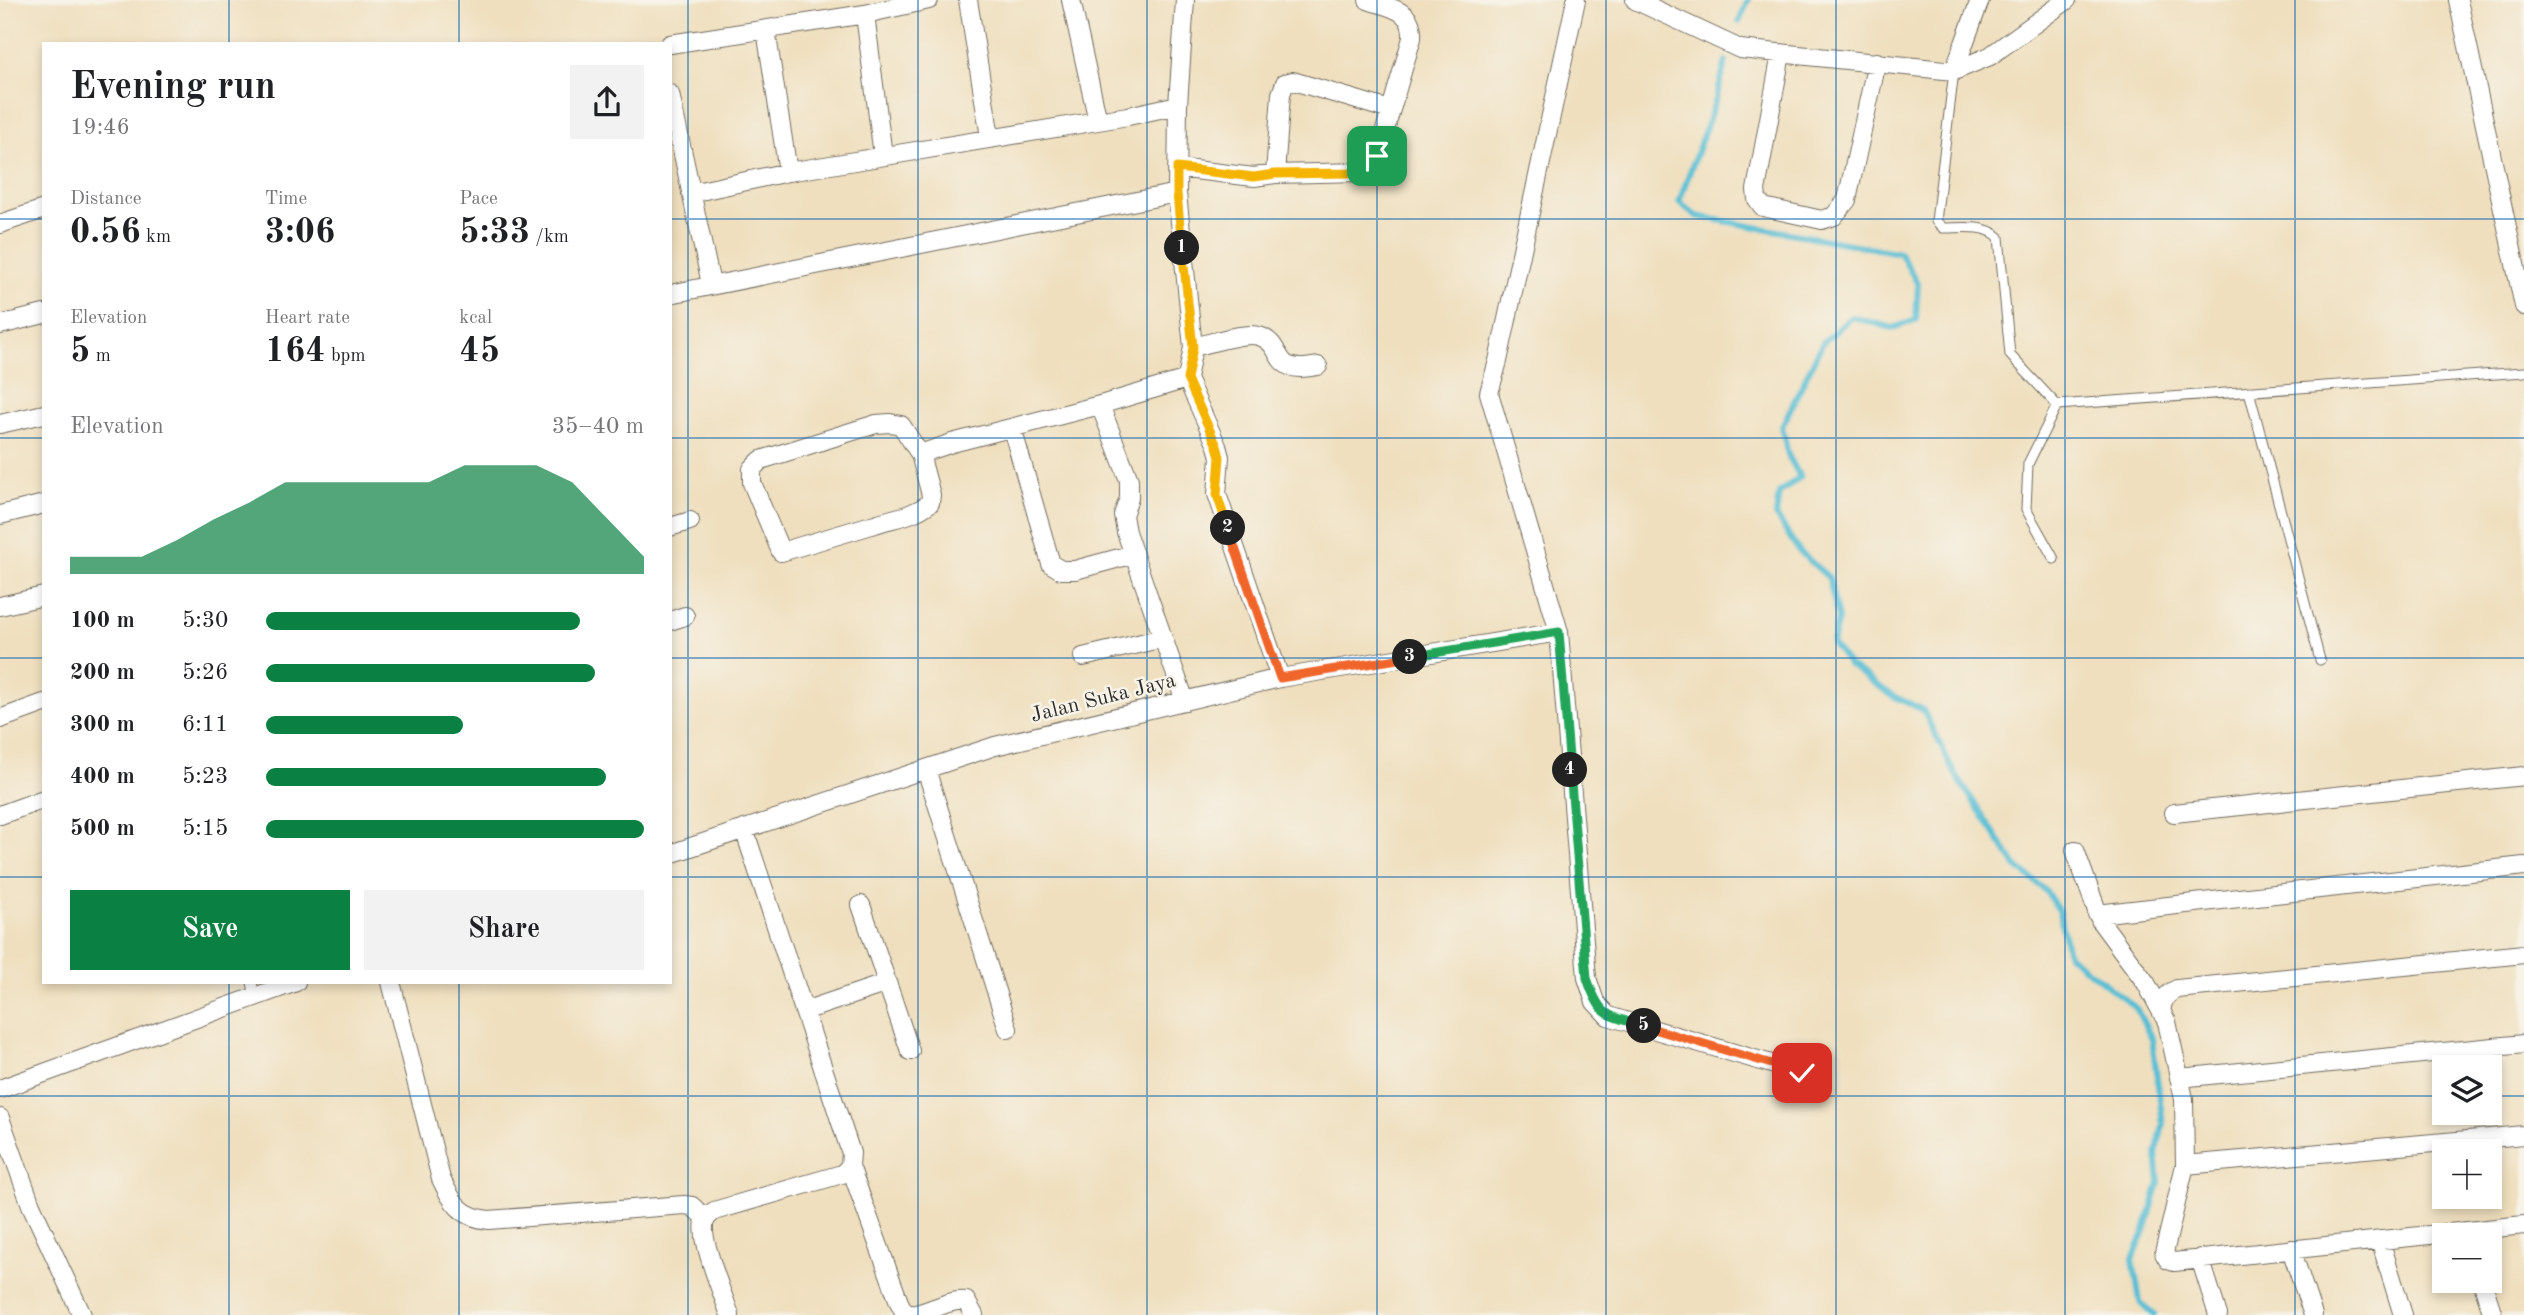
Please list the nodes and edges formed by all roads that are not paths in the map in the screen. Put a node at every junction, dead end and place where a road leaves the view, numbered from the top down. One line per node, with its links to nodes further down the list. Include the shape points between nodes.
1 (929, 0): 12 (street)
2 (968, 0): 22 (street)
3 (1071, 0): 21 (street)
4 (1185, 0): 19 (street)
5 (1368, 0): 20 (street, via 1400,12 1413,26)
6 (1576, 0): 56 (street, via 1489,393)
7 (1635, 0): 11 (street)
8 (1980, 0): 17 (street)
9 (2067, 0): 17 (street, via 1990,57)
10 (2458, 0): 31 (street)
11 (1653, 4): 15 (street, via 1740,49)
12 (865, 13): 13 (street); 23 (street)
13 (766, 30): 14 (street); 25 (street)
14 (672, 44)
15 (1781, 54): 16 (street); 16 (street, via 1757,199 1763,207 1822,220 1833,216 1847,200)
16 (1877, 62): 17 (street)
17 (1954, 71): 43 (lane, via 1936,221 1943,228 1982,228 1999,237 2010,355)
18 (672, 103): 27 (street)
19 (1178, 105): 21 (street); 24 (street)
20 (1390, 110): 26 (street, via 1371,170); 26 (street, via 1301,82 1285,83)
21 (1098, 121): 22 (street)
22 (990, 137): 23 (street)
23 (883, 156): 25 (street)
24 (1177, 168): 26 (street, via 1254,177); 28 (street)
25 (788, 172): 27 (street)
26 (1275, 174)
27 (691, 193): 32 (street)
28 (1177, 193): 32 (street); 37 (street)
29 (42, 210): 30 (street)
30 (0, 224)
31 (2522, 282): 34 (street)
32 (711, 285): 33 (street)
33 (672, 294)
34 (2524, 306)
35 (42, 314): 36 (street)
36 (0, 325)
37 (1193, 347): 38 (street, via 1258,335 1270,341 1290,366); 40 (street)
38 (1318, 366)
39 (2524, 372): 41 (lane)
40 (1187, 379): 42 (street); 60 (street, via 1217,446 1217,495)
41 (2249, 391): 43 (lane); 59 (lane)
42 (1100, 405): 46 (street); 52 (street, via 1129,480 1123,515)
43 (2057, 405): 53 (lane, via 2028,464 2026,509)
44 (42, 414): 45 (street)
45 (0, 424)
46 (1012, 428): 47 (street); 52 (street, via 1051,564 1074,570)
47 (920, 454): 47 (street, via 931,495 930,503 921,510 781,552 752,483 752,469 761,460 876,424 901,425)
48 (42, 504): 49 (street)
49 (0, 515)
50 (690, 521): 51 (street)
51 (672, 526)
52 (1134, 554): 57 (street)
53 (2054, 559)
54 (42, 596): 55 (street)
55 (0, 607)
56 (1559, 632): 60 (street, Jalan Suka Jaya); 85 (street, via 1587,978 1595,1002 1608,1016)
57 (1163, 638): 58 (street); 61 (street)
58 (1083, 657)
59 (2320, 660)
60 (1280, 678): 61 (street, Jalan Suka Jaya)
61 (1185, 701): 64 (street, Jalan Suka Jaya, via 995,746)
62 (42, 704): 63 (street)
63 (0, 719)
64 (926, 769): 69 (street, Jalan Suka Jaya); 82 (street)
65 (2524, 776): 67 (street)
66 (42, 800): 68 (street)
67 (2174, 813)
68 (0, 815)
69 (744, 829): 71 (street, Jalan Suka Jaya); 80 (street)
70 (2075, 850): 74 (street)
71 (672, 852)
72 (2524, 866): 74 (street)
73 (861, 905): 76 (street)
74 (2097, 914): 81 (street)
75 (2524, 954): 81 (street, via 2177,989 2167,993)
76 (887, 983): 80 (street); 84 (street)
77 (284, 984): 79 (street)
78 (392, 984): 92 (street, via 441,1179 451,1200 472,1219 684,1205)
79 (254, 989): 87 (street)
80 (804, 1011): 91 (street, via 851,1153)
81 (2161, 1011): 86 (street)
82 (1008, 1029)
83 (2524, 1044): 86 (street)
84 (910, 1051)
85 (1802, 1073)
86 (2179, 1078): 90 (street, via 2184,1099)
87 (0, 1089)
88 (0, 1118): 100 (street, via 31,1205)
89 (2524, 1135): 90 (street)
90 (2185, 1165): 98 (street, via 2164,1253 2174,1262)
91 (850, 1166): 92 (street, via 842,1174 714,1212); 102 (street, via 902,1310)
92 (706, 1219): 101 (street, via 708,1247)
93 (2524, 1225): 94 (street)
94 (2502, 1228)
95 (2432, 1236): 96 (street)
96 (2380, 1240): 97 (street); 106 (street)
97 (2291, 1249): 98 (street); 105 (street)
98 (2200, 1258): 104 (street)
99 (2486, 1293): 107 (street)
100 (82, 1315)
101 (730, 1315)
102 (910, 1315): 103 (street, via 958,1300 965,1301)
103 (974, 1315)
104 (2218, 1315)
105 (2312, 1315)
106 (2403, 1315)
107 (2493, 1315)

